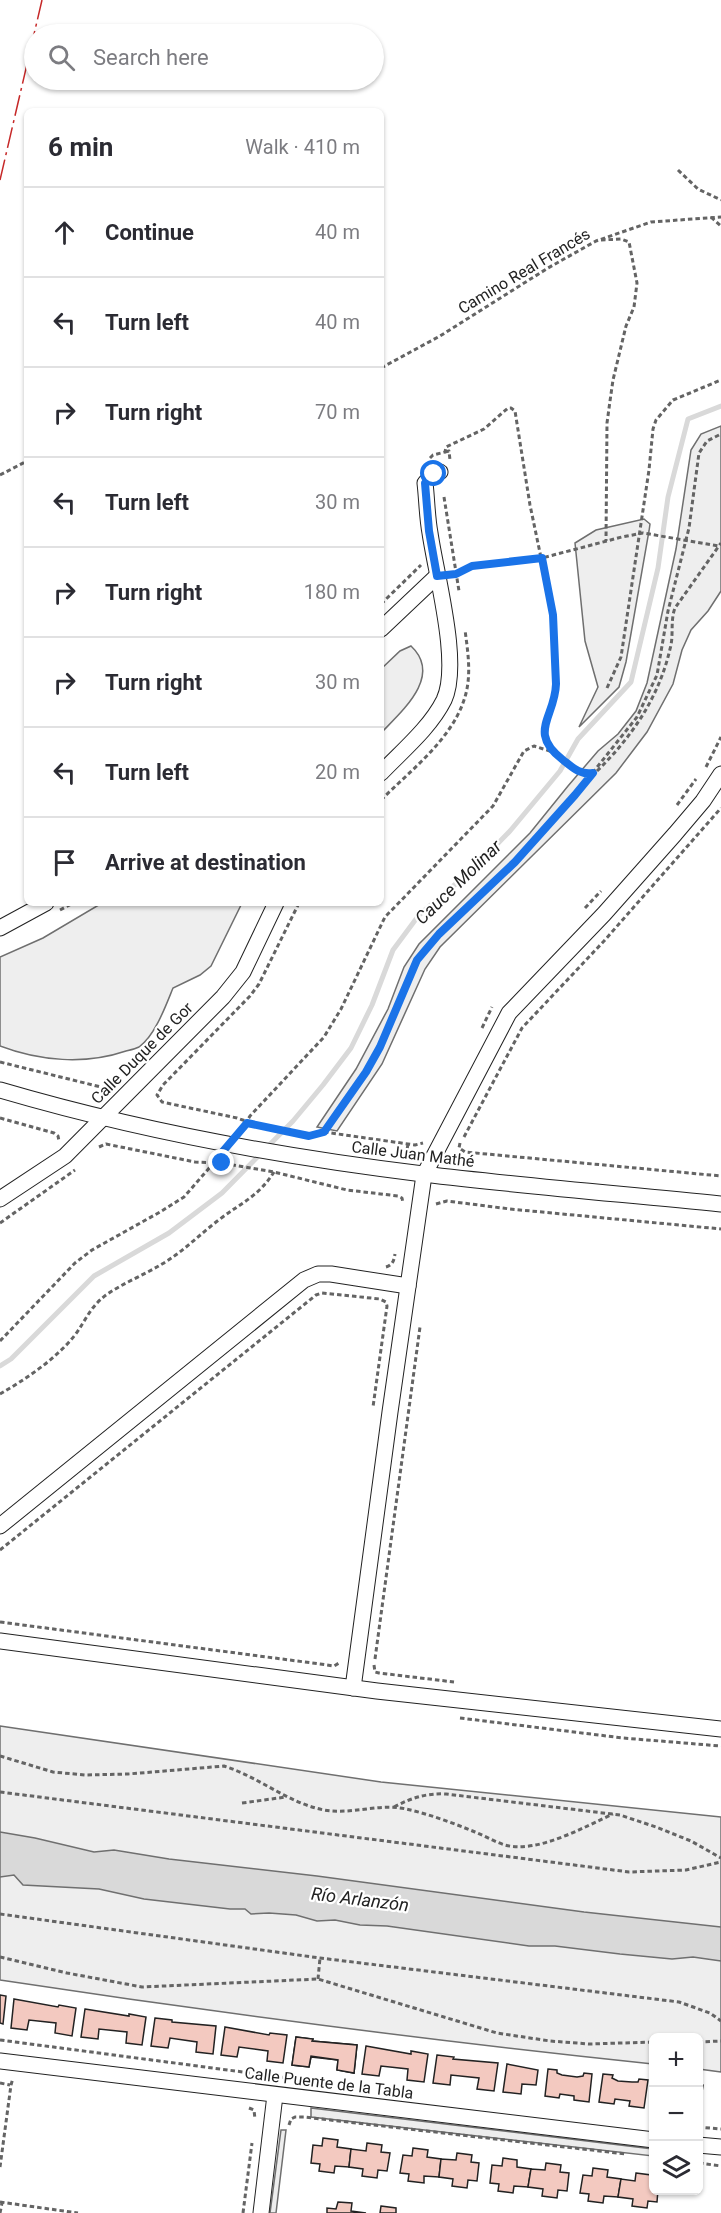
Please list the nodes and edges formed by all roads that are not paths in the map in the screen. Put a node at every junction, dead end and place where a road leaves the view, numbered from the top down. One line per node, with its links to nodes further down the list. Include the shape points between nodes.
1 (440, 472): 2 (street, via 425,483)
2 (437, 576): 3 (street); 4 (street, via 450,655 447,692 427,725)
3 (384, 626)
4 (384, 770)
5 (721, 774): 11 (street, via 675,834 509,1013)
6 (40, 906): 8 (street)
7 (275, 906): 10 (street, Calle Duque de Gor, via 243,972 224,997)
8 (0, 928)
9 (0, 1090): 10 (street, Calle Juan Mathé)
10 (104, 1117): 11 (street, Calle Juan Mathé, via 298,1156); 12 (street, Calle Duque de Gor, via 65,1156)
11 (424, 1174): 13 (street, Calle Juan Mathé); 14 (street)
12 (0, 1200)
13 (721, 1204)
14 (408, 1286): 15 (street, via 331,1274 304,1280); 17 (street)
15 (0, 1526)
16 (0, 1641): 17 (street)
17 (353, 1688): 18 (street)
18 (721, 1729)
19 (0, 2061): 20 (street, Calle Puente de la Tabla)
20 (275, 2095): 21 (street, Calle Puente de la Tabla); 24 (street)
21 (649, 2138)
22 (703, 2145): 23 (street)
23 (721, 2147)
24 (261, 2213)

